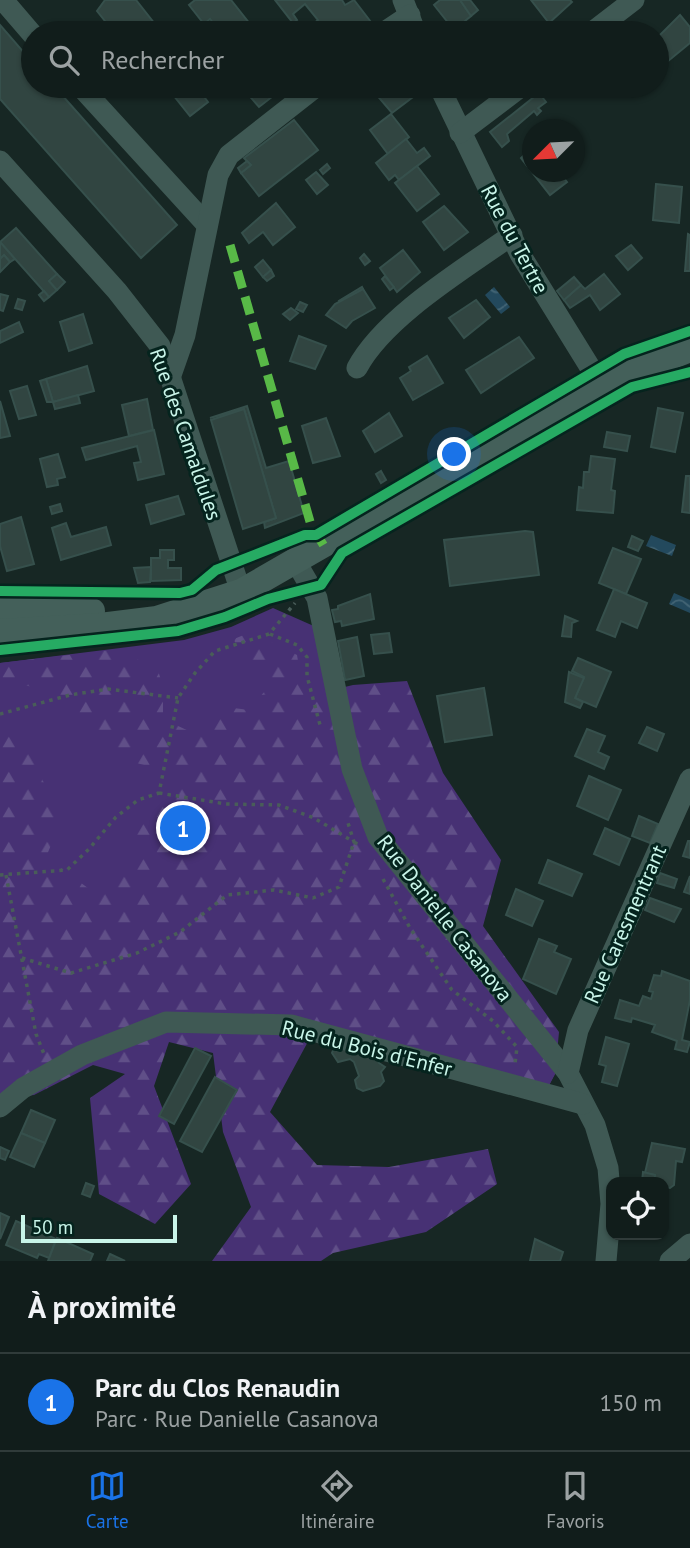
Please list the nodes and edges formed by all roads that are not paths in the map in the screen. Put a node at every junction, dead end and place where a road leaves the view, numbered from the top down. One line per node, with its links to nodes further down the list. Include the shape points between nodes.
1 (3, 0): 3 (street)
2 (635, 0): 4 (street)
3 (21, 21)
4 (607, 21)
5 (91, 98): 11 (street)
6 (302, 98): 11 (street, via 229,155 218,175)
7 (444, 98): 9 (street, Rue du Tertre)
8 (506, 98): 9 (street)
9 (460, 134): 12 (street, Rue du Tertre)
10 (0, 161): 15 (street, Rue des Camaldules, via 117,291 160,346)
11 (207, 225): 15 (street, via 185,335)
12 (512, 235): 14 (street, via 436,289 376,340); 16 (street, Rue du Tertre, via 535,281)
13 (690, 349): 16 (main road)
14 (357, 368)
15 (171, 375): 18 (street, Rue des Camaldules)
16 (601, 385): 17 (main road)
17 (296, 562): 18 (main road); 23 (street, Rue Danielle Casanova, via 320,608 352,769 378,837)
18 (241, 592): 19 (main road)
19 (181, 610): 20 (main road); 21 (main road, via 157,619 100,626)
20 (0, 611)
21 (0, 632)
22 (690, 779): 23 (street, Rue Caresmentrant, via 578,1030)
23 (568, 1073): 24 (street, Rue Danielle Casanova)
24 (583, 1104): 25 (street, Rue du Bois d'Enfer, via 291,1025 166,1021 82,1055 23,1087); 27 (street, Rue Danielle Casanova, via 595,1125 608,1168 611,1204)
25 (0, 1107)
26 (690, 1244): 28 (street)
27 (606, 1261)
28 (670, 1261)

